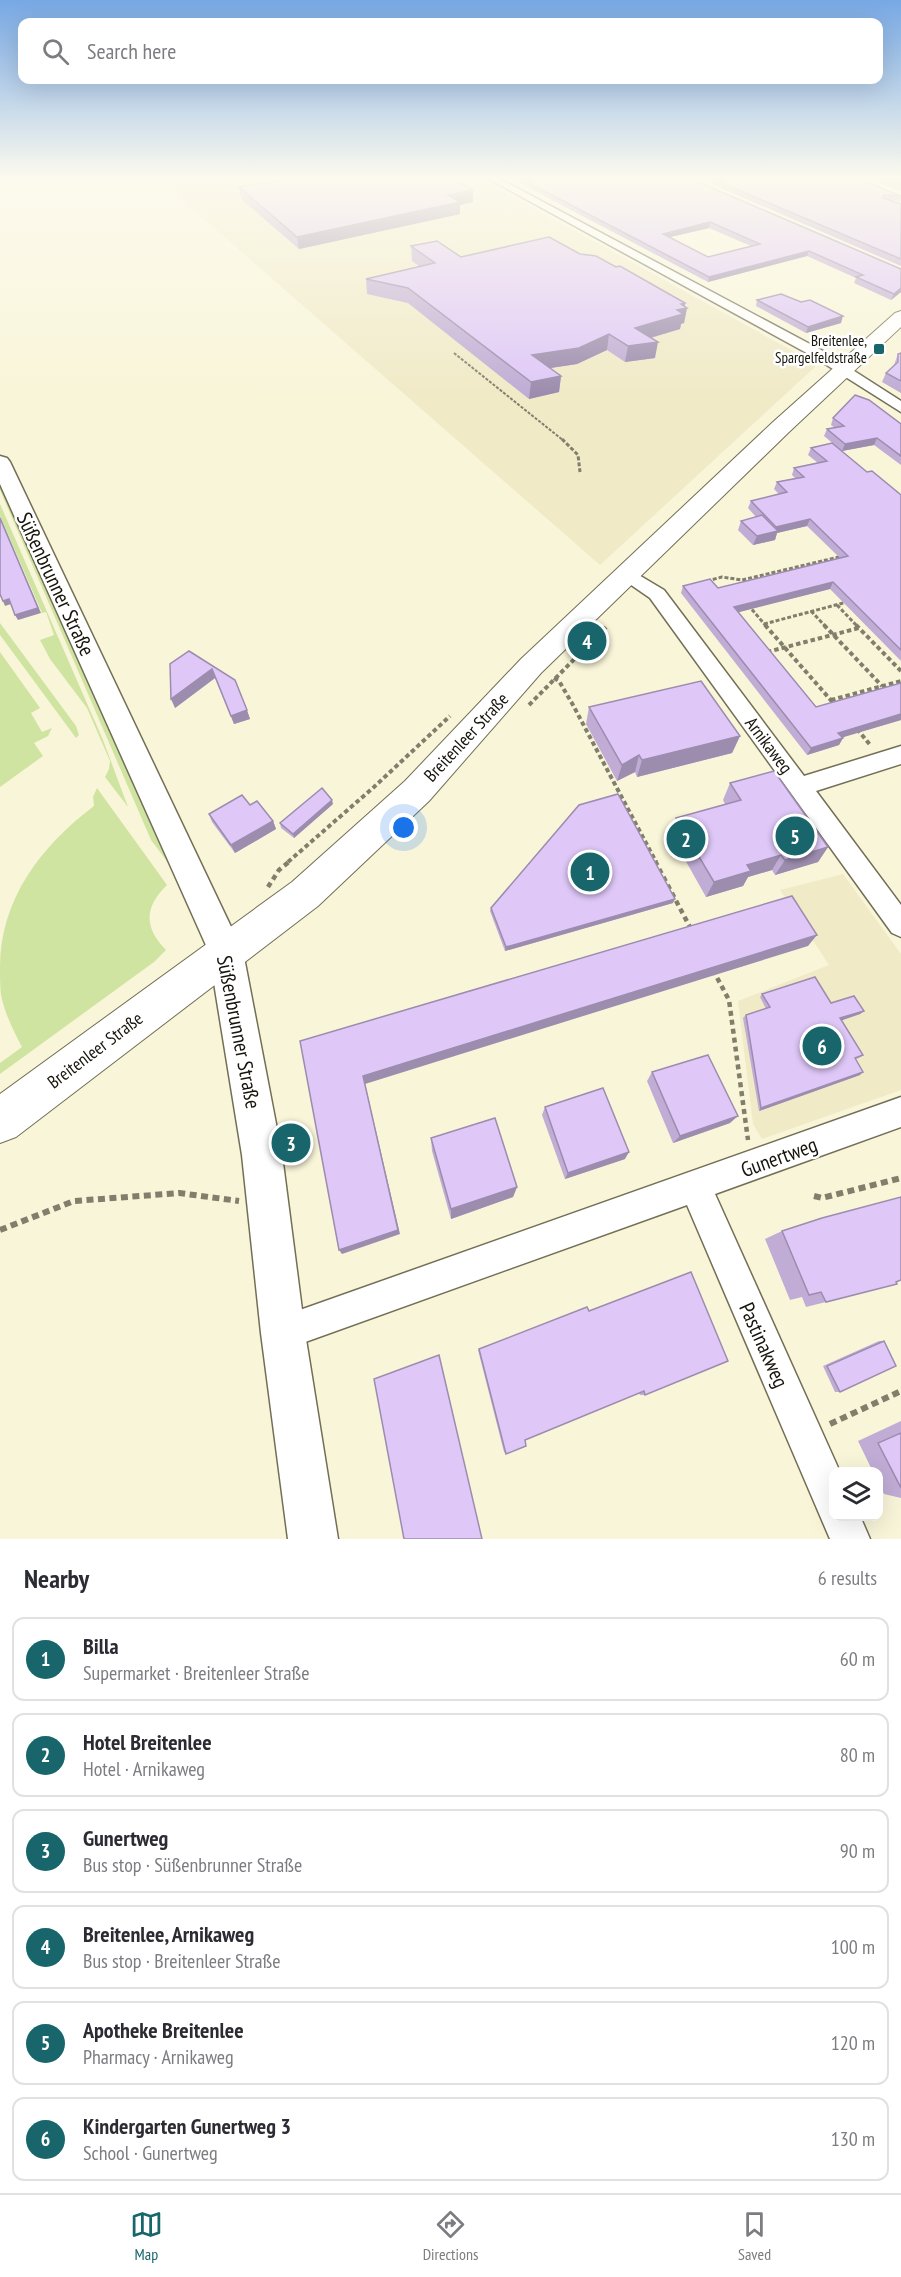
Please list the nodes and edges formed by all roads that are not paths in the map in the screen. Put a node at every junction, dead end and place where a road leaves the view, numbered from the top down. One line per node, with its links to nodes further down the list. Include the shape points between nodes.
1 (627, 251): 3 (street)
2 (901, 317): 3 (main road, Breitenleer Straße)
3 (844, 368): 4 (street); 6 (main road, Breitenleer Straße)
4 (901, 408)
5 (0, 462): 10 (street, Süßenbrunner Straße)
6 (627, 574): 8 (street, Arnikaweg, via 657,594); 10 (main road, Breitenleer Straße, via 531,666 417,790 305,894)
7 (901, 754): 8 (street)
8 (800, 787): 9 (street, Arnikaweg)
9 (901, 925)
10 (226, 952): 12 (main road, Breitenleer Straße); 14 (street, Süßenbrunner Straße, via 269,1206)
11 (901, 1112): 13 (street, Gunertweg)
12 (0, 1121)
13 (695, 1187): 14 (street, Gunertweg); 15 (street, Pastinakweg)
14 (283, 1333): 17 (street, Süßenbrunner Straße)
15 (829, 1491)
16 (842, 1521): 18 (street)
17 (313, 1539)
18 (850, 1539)

